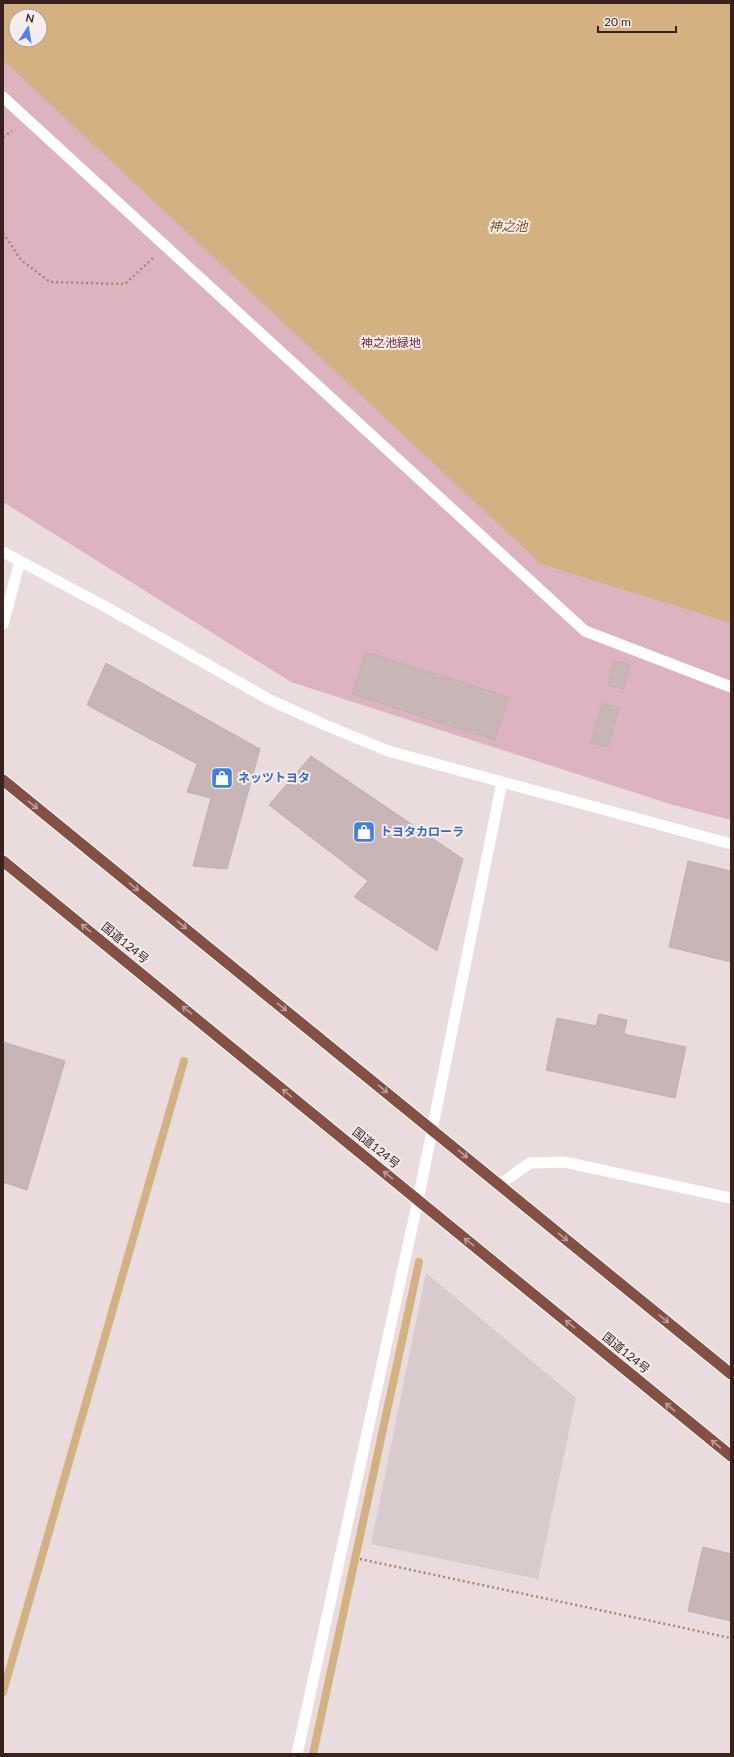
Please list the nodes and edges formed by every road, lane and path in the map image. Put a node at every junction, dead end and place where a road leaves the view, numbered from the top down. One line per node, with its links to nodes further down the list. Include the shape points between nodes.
1 (3, 97): 3 (street)
2 (3, 234): 3 (path, via 21,260 50,282 125,284)
3 (166, 247): 7 (street, via 585,631)
4 (3, 552): 5 (street)
5 (20, 561): 6 (street); 9 (street, via 270,700 388,751)
6 (3, 624)
7 (731, 687)
8 (3, 780): 12 (highway, one-way to 12)
9 (502, 782): 10 (street); 12 (street)
10 (731, 844)
11 (3, 860): 15 (highway, 国道124号, one-way to 11)
12 (433, 1130): 13 (highway, one-way to 13); 15 (street)
13 (499, 1185): 14 (street, via 530,1162 565,1162); 16 (highway, one-way to 16)
14 (731, 1198)
15 (418, 1200): 17 (highway, 国道124号, one-way to 15); 18 (street)
16 (731, 1374)
17 (731, 1456)
18 (342, 1555): 19 (path); 20 (street)
19 (731, 1638)
20 (297, 1754)

